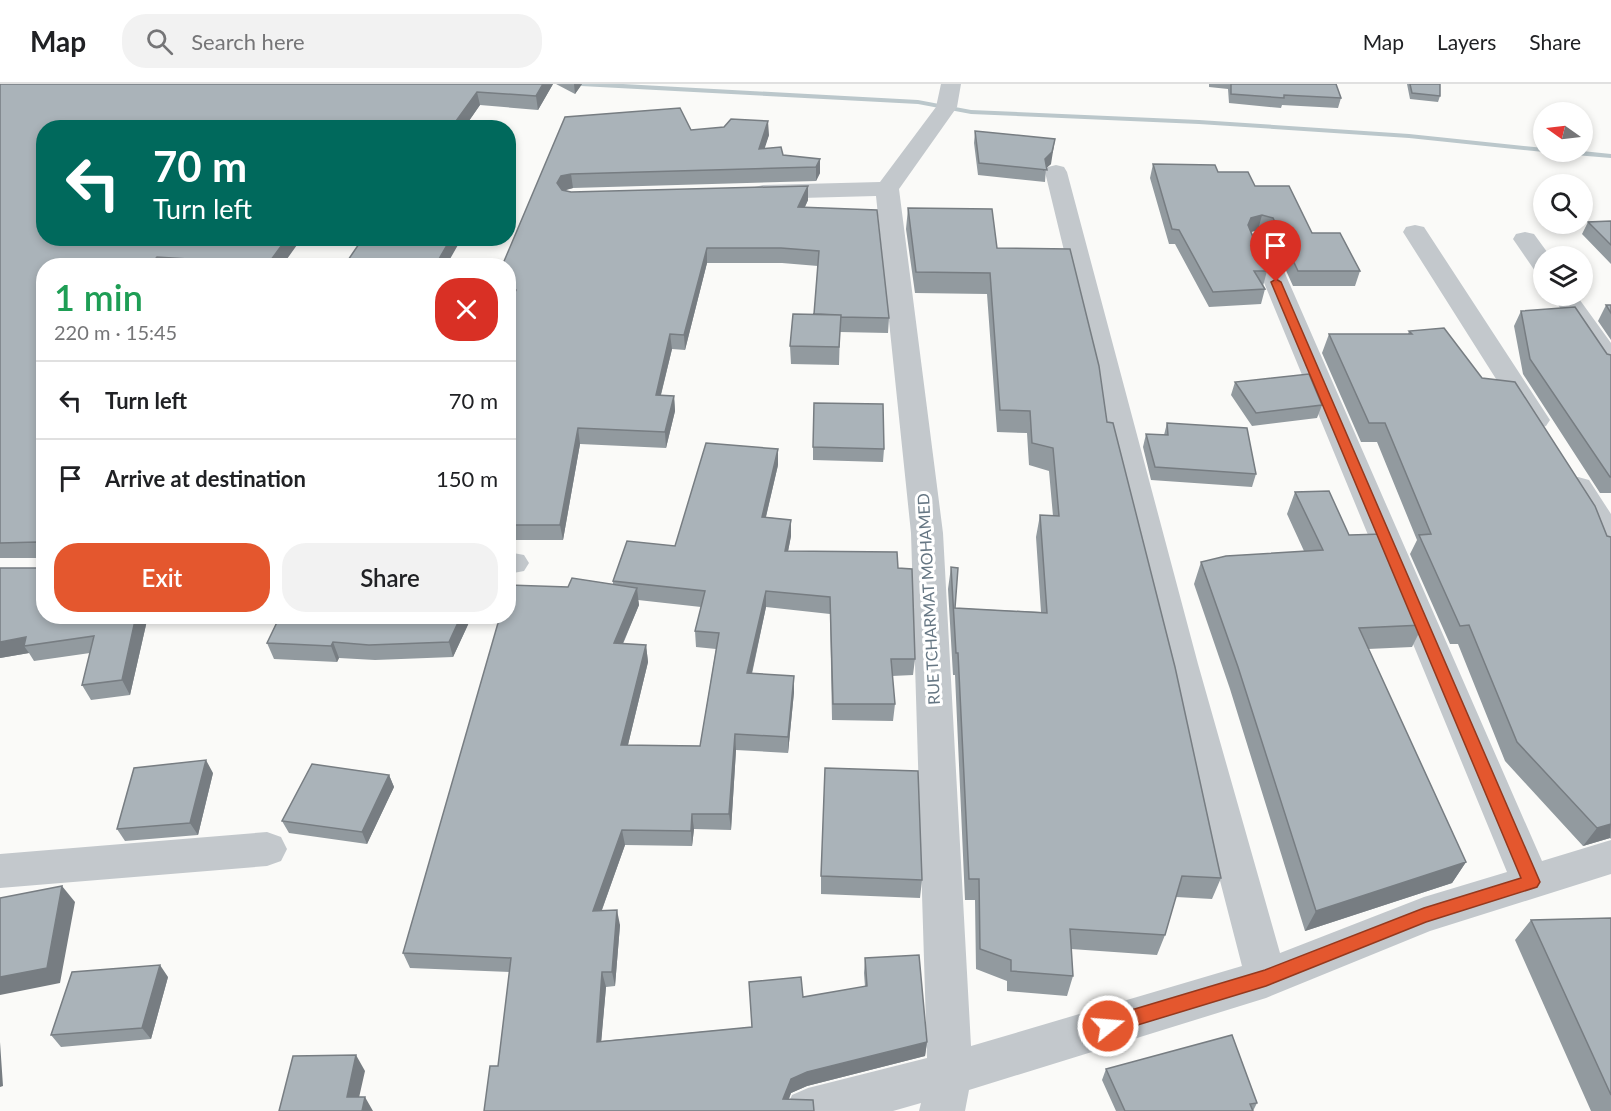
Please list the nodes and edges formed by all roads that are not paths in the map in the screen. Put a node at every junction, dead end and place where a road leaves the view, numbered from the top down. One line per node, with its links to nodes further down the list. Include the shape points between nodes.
1 (948, 95): 3 (street)
2 (1056, 172): 18 (street, via 1180,664)
3 (887, 189): 4 (street); 19 (street, RUE TCHARMAT MOHAMED, via 927,533)
4 (741, 192)
5 (1415, 232): 11 (street)
6 (1258, 239): 17 (street)
7 (1525, 240): 8 (street)
8 (1533, 251)
9 (1571, 306): 10 (street)
10 (1611, 363)
11 (1548, 440)
12 (1567, 469): 13 (street)
13 (1611, 538)
14 (267, 849): 16 (street)
15 (1611, 857): 17 (street)
16 (0, 871)
17 (1532, 882): 18 (street, via 1424,915)
18 (1266, 978): 19 (street)
19 (946, 1092): 20 (street)
20 (808, 1111)

